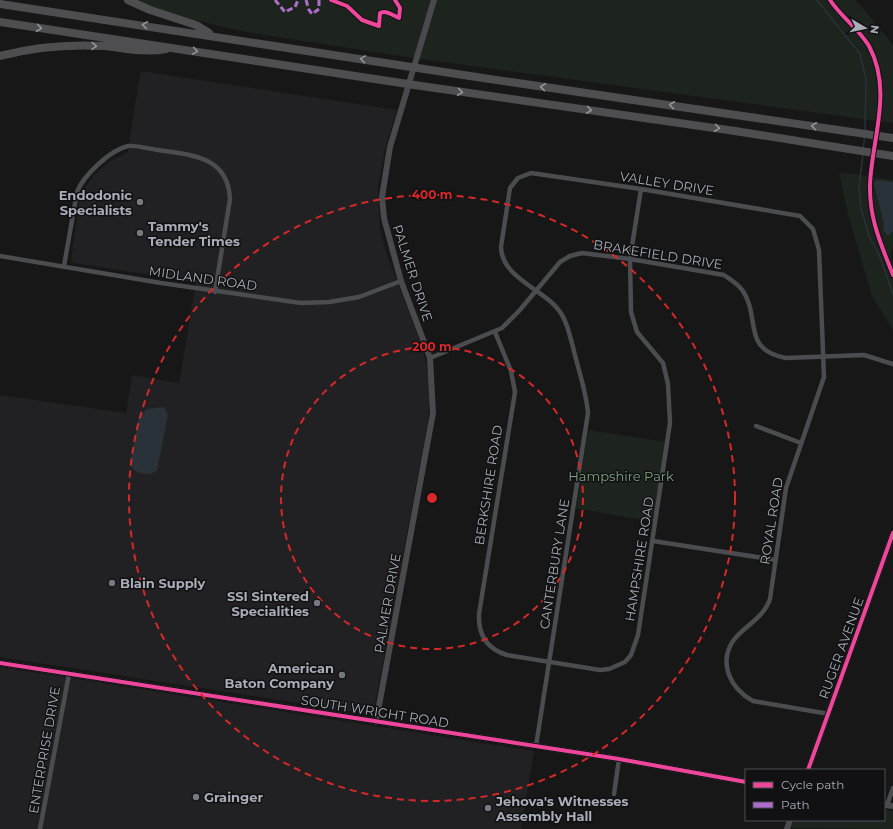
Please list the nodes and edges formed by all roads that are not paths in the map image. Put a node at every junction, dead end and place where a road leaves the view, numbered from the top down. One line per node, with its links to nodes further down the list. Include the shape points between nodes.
1 (128, 0): 5 (highway, via 196,25)
2 (434, 0): 16 (street, PALMER DRIVE, via 390,147 382,197 384,218)
3 (0, 4): 5 (highway, one-way to 3)
4 (0, 22): 6 (highway, one-way to 6)
5 (211, 35): 8 (highway, one-way to 5)
6 (172, 47): 7 (highway, one-way to 6, via 23,50 54,47 103,46 152,52); 9 (highway, one-way to 9)
7 (0, 56)
8 (893, 138)
9 (893, 156)
10 (518, 178): 11 (street, VALLEY DRIVE, via 531,173); 17 (street, CANTERBURY LANE, via 510,188 501,256 510,270)
11 (641, 189): 12 (street, VALLEY DRIVE, via 800,216); 14 (street, HAMPSHIRE ROAD)
12 (810, 225): 20 (street, ROYAL ROAD, via 817,238)
13 (0, 256): 15 (street, MIDLAND ROAD)
14 (630, 259): 17 (street, BRAKEFIELD DRIVE, via 582,253 570,256 560,262); 20 (street, BRAKEFIELD DRIVE, via 724,275 743,291 748,302 754,336 767,352 786,358); 26 (street, HAMPSHIRE ROAD, via 633,323 637,332 664,363 668,384 670,435)
15 (64, 266): 18 (street, MIDLAND ROAD); 18 (street, via 77,192 81,183 99,164 129,146 196,155 212,162 223,174 229,191 230,199)
16 (401, 281): 18 (street, MIDLAND ROAD, via 359,297 330,302 301,303); 21 (street, PALMER DRIVE)
17 (536, 291): 19 (street, BRAKEFIELD DRIVE, via 519,311); 28 (street, CANTERBURY LANE, via 555,306 566,324 587,400 588,413)
18 (215, 292)
19 (495, 332): 21 (street, BRAKEFIELD DRIVE); 28 (street, BERKSHIRE ROAD, via 511,371 515,392 479,614 480,632 485,643 496,652)
20 (824, 356): 22 (street, BRAKEFIELD DRIVE, via 864,355); 24 (street, ROYAL ROAD, via 822,386)
21 (430, 358): 32 (street, PALMER DRIVE, via 433,414)
22 (893, 364)
23 (756, 426): 24 (street)
24 (801, 443): 27 (street, ROYAL ROAD, via 786,488)
25 (893, 533): 31 (street, RUGER AVENUE)
26 (653, 541): 27 (street); 28 (street, HAMPSHIRE ROAD, via 638,635 631,655 625,662 600,670)
27 (776, 560): 31 (street, ROYAL ROAD, via 767,608 734,640 728,651 728,675 742,695 753,701)
28 (550, 662): 33 (street, CANTERBURY LANE)
29 (0, 663): 30 (street, SOUTH WRIGHT ROAD)
30 (69, 674): 32 (street, SOUTH WRIGHT ROAD); 40 (street, ENTERPRISE DRIVE)
31 (829, 714): 35 (street, RUGER AVENUE)
32 (376, 722): 33 (street, SOUTH WRIGHT ROAD)
33 (536, 746): 34 (street, SOUTH WRIGHT ROAD)
34 (619, 759): 36 (street, SOUTH WRIGHT ROAD); 38 (street)
35 (808, 769)
36 (745, 782)
37 (893, 788): 39 (street)
38 (614, 794)
39 (888, 805)
40 (40, 829)

